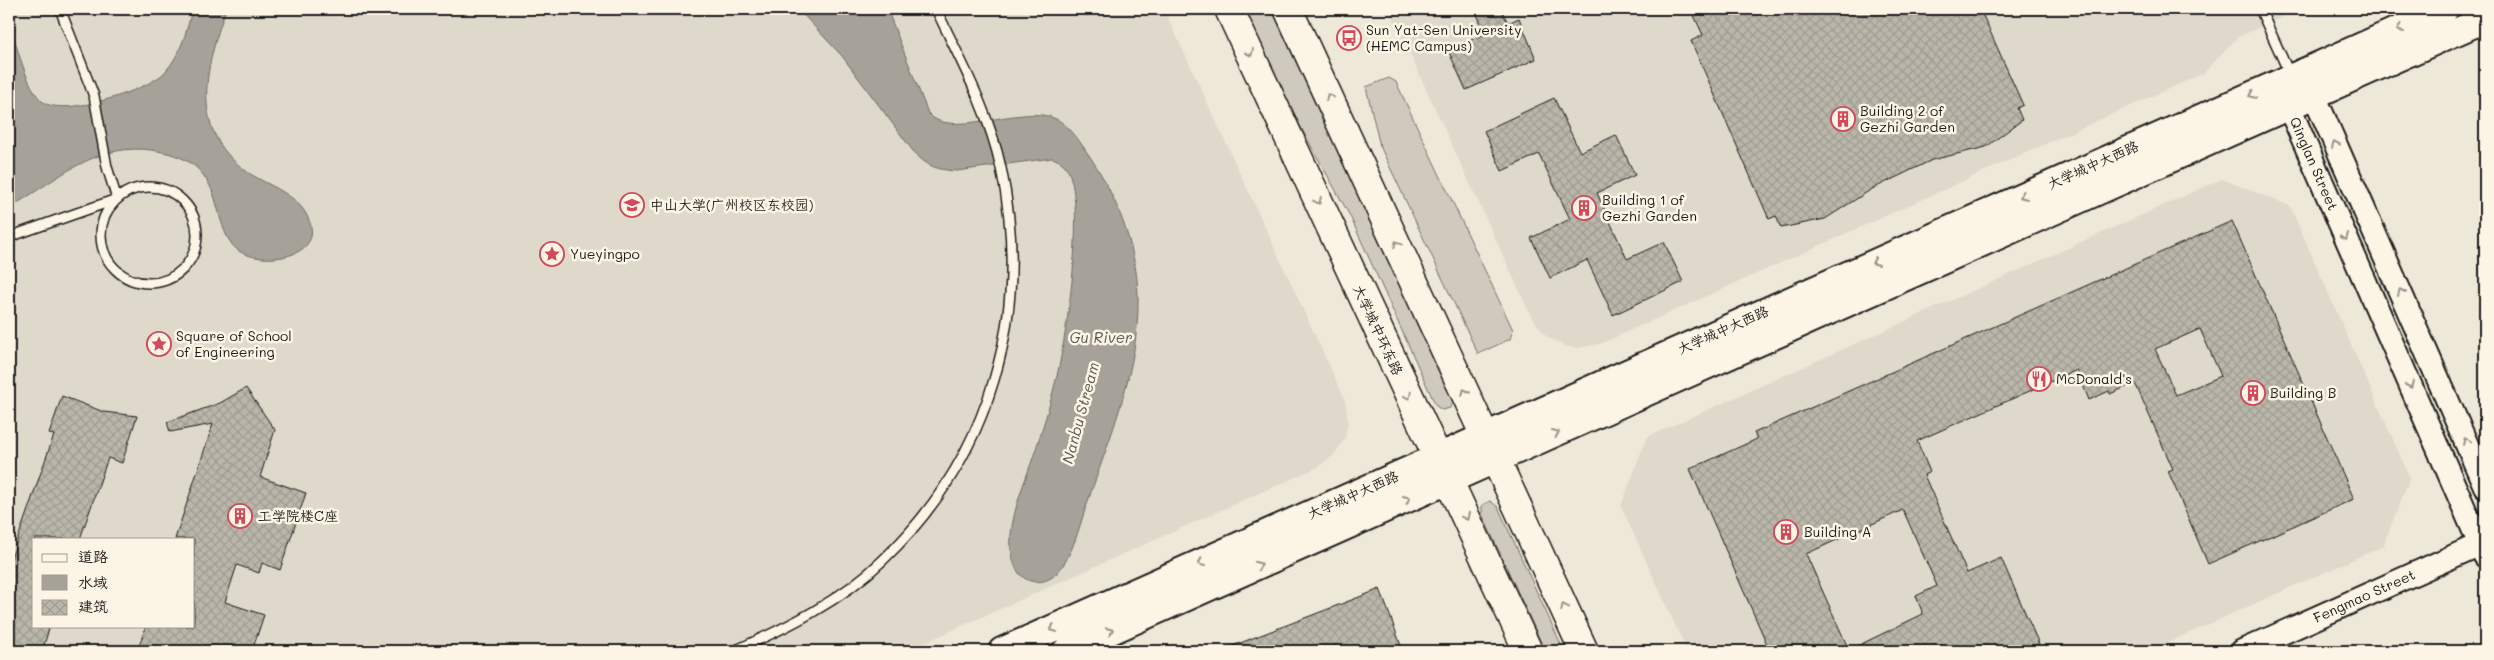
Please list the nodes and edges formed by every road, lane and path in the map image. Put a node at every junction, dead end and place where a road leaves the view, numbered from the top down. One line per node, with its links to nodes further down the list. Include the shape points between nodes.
1 (60, 9): 11 (lane, via 94,96 107,166)
2 (1229, 9): 14 (main road, 大学城中环东路, one-way to 14)
3 (1288, 9): 13 (main road, one-way to 3)
4 (2260, 9): 8 (lane)
5 (2445, 9): 8 (main road, 大学城中大西路, one-way to 8)
6 (940, 10): 17 (lane, via 982,109 1000,165 1010,217 1012,255 1005,338 987,403 958,466 934,503 875,567 806,617)
7 (2485, 19): 9 (main road, 大学城中大西路)
8 (2291, 77): 9 (street, Qinglan Street); 10 (street, Qinglan Street); 13 (main road, 大学城中大西路, one-way to 13)
9 (2314, 96): 10 (main road, 大学城中大西路); 15 (street, Qinglan Street, one-way to 9)
10 (2289, 107): 13 (main road, 大学城中大西路, one-way to 10); 16 (street, Qinglan Street, one-way to 16)
11 (117, 199): 11 (lane, via 103,220 101,233 102,246 114,268 123,276 147,284 160,283 182,271 196,250 198,237 195,218 186,202 176,194 152,186 139,187); 12 (lane)
12 (9, 238)
13 (1490, 448): 14 (main road, 大学城中大西路); 21 (main road, one-way to 13)
14 (1443, 469): 18 (main road, 大学城中大西路, one-way to 18); 19 (main road, 大学城中大西路, one-way to 14); 20 (main road, 大学城中环东路, one-way to 20)
15 (2485, 486)
16 (2484, 548): 22 (street, Fengmao Street)
17 (734, 651)
18 (1002, 651)
19 (1066, 651)
20 (1528, 651)
21 (1584, 651)
22 (2242, 651)

